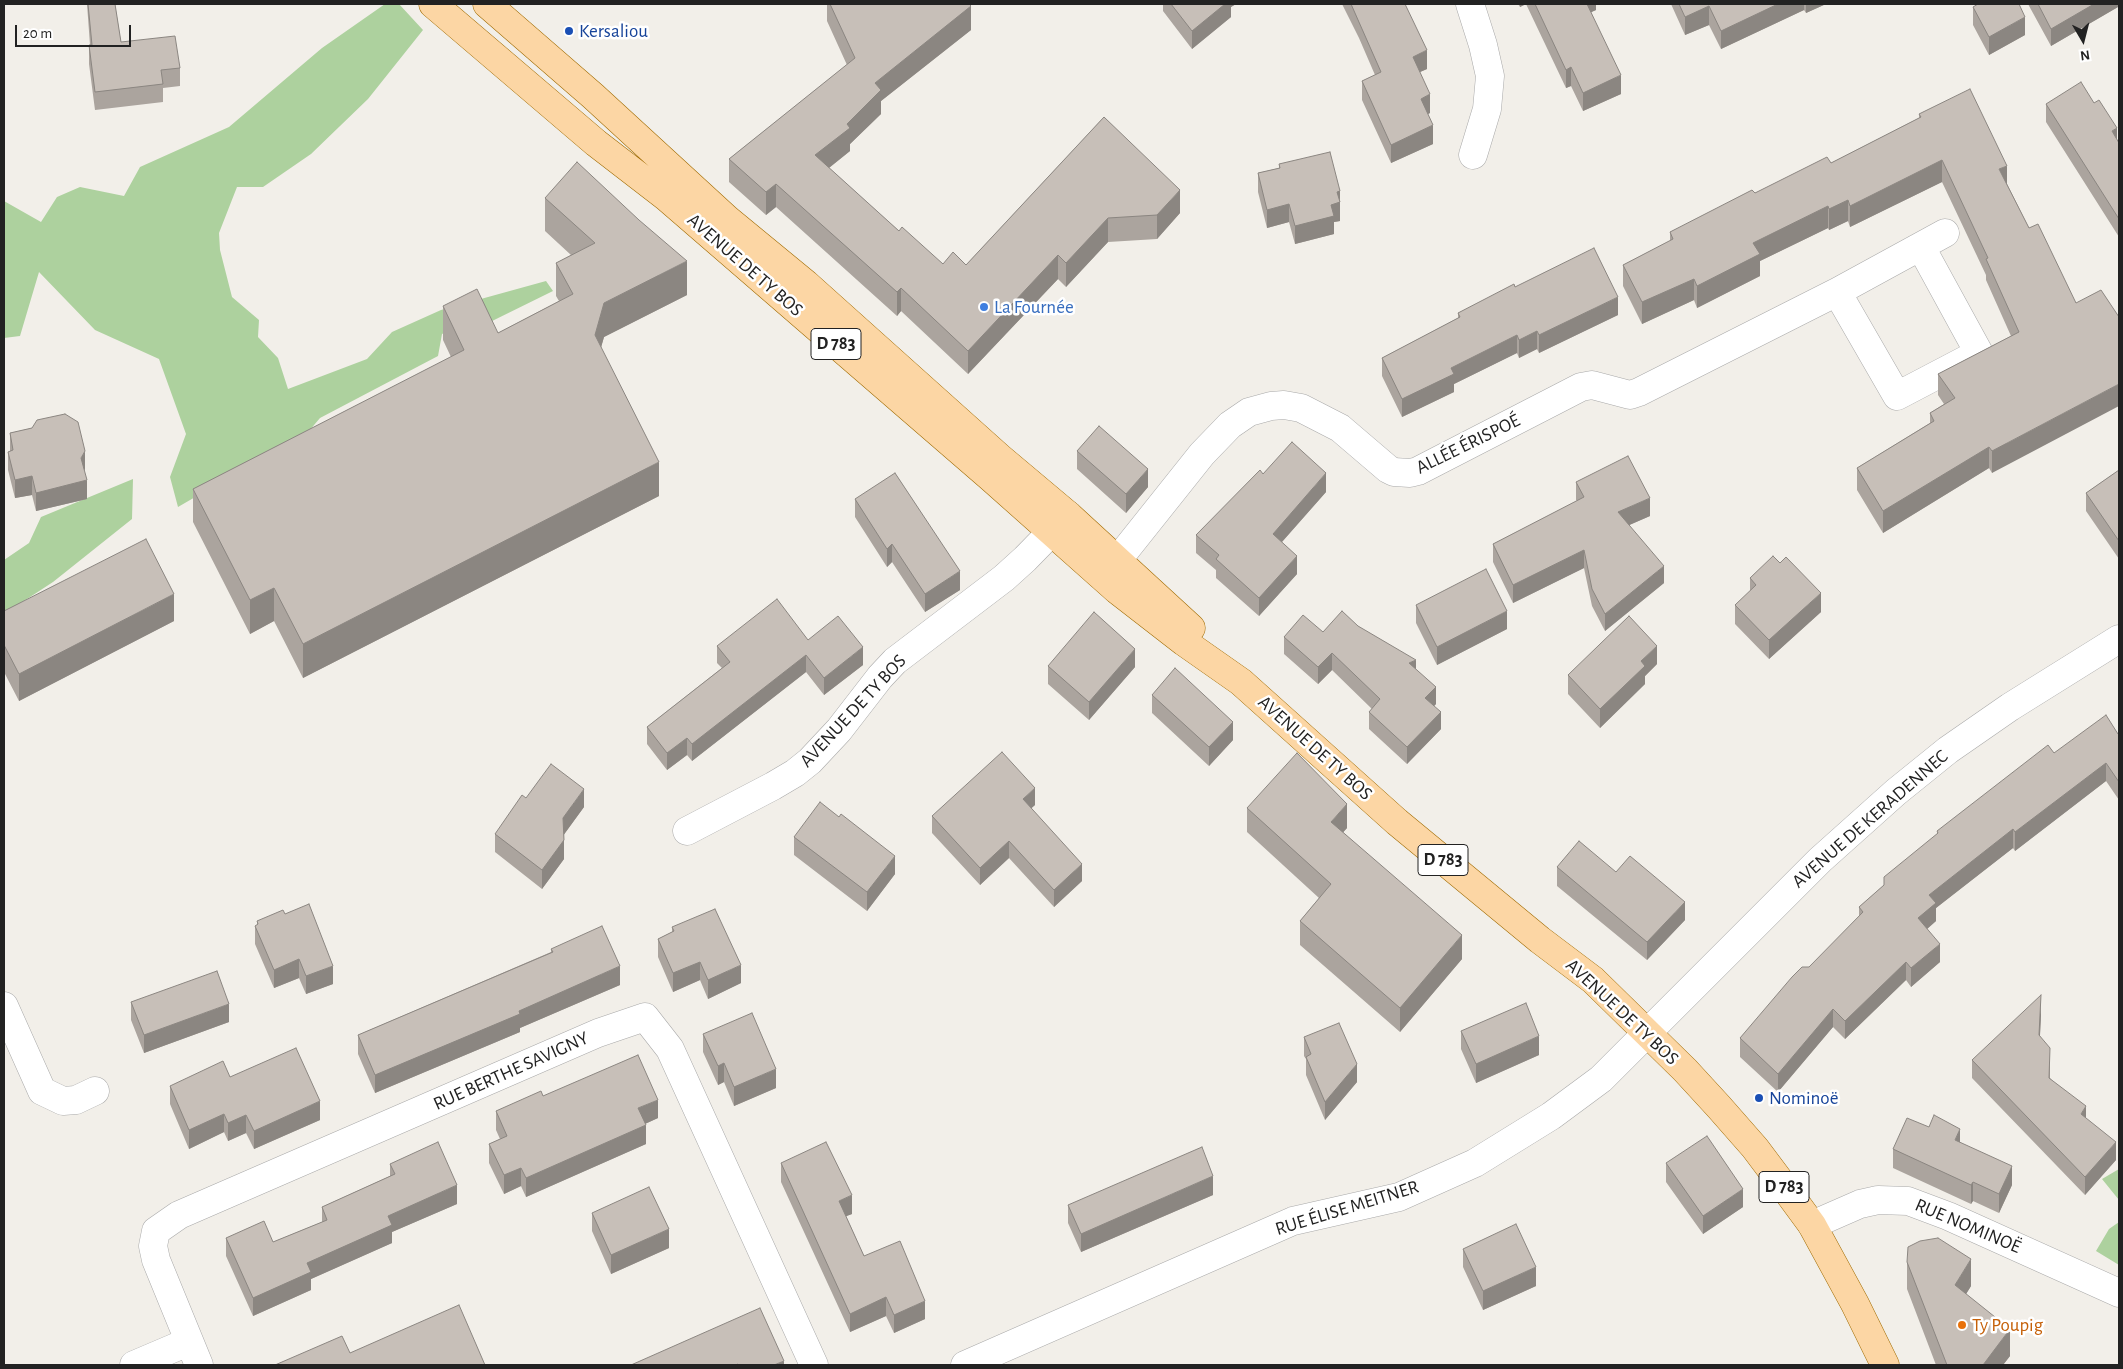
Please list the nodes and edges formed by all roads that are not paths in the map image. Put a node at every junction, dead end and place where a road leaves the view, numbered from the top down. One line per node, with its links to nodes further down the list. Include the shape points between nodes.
1 (433, 4): 8 (main road, AVENUE DE TY BOS / D 783, via 596,143)
2 (488, 4): 8 (main road, AVENUE DE TY BOS / D 783, via 970,432)
3 (1470, 4): 4 (street, via 1490,76 1487,109)
4 (1473, 155)
5 (1945, 233): 6 (street, ALLÉE ÉRISPOÉ)
6 (1921, 247): 7 (street, ALLÉE ÉRISPOÉ); 7 (street, via 1979,353 1897,396)
7 (1837, 292): 9 (street, ALLÉE ÉRISPOÉ, via 1639,392 1630,395 1592,385 1581,387 1410,474 1388,469 1340,428 1301,408 1277,406 1249,412 1230,425 1202,454)
8 (1060, 524): 9 (main road, AVENUE DE TY BOS / D 783); 11 (street, AVENUE DE TY BOS, via 996,584 895,661 824,747 795,773)
9 (1110, 569): 13 (main road, AVENUE DE TY BOS / D 783, via 1117,590 1241,682 1397,822 1592,980)
10 (2119, 638): 13 (street, AVENUE DE KERADENNEC, via 2002,712 1896,792 1820,860)
11 (687, 831)
12 (4, 1006): 14 (street, via 42,1091 63,1101 76,1100)
13 (1647, 1033): 15 (main road, AVENUE DE TY BOS / D 783, via 1755,1148); 20 (street, RUE ÉLISE MEITNER, via 1601,1079 1551,1116 1475,1163 1399,1196 1293,1221)
14 (95, 1091)
15 (1812, 1225): 16 (street, RUE NOMINOË, via 1860,1204 1878,1200 1908,1201); 21 (main road, AVENUE DE TY BOS / D 783)
16 (2119, 1293)
17 (193, 1354): 18 (street); 19 (street, RUE BERTHE SAVIGNY, via 156,1260 153,1246 156,1232 180,1215 588,1037 645,1017 670,1049)
18 (134, 1365)
19 (814, 1365)
20 (965, 1365)
21 (1885, 1365)

